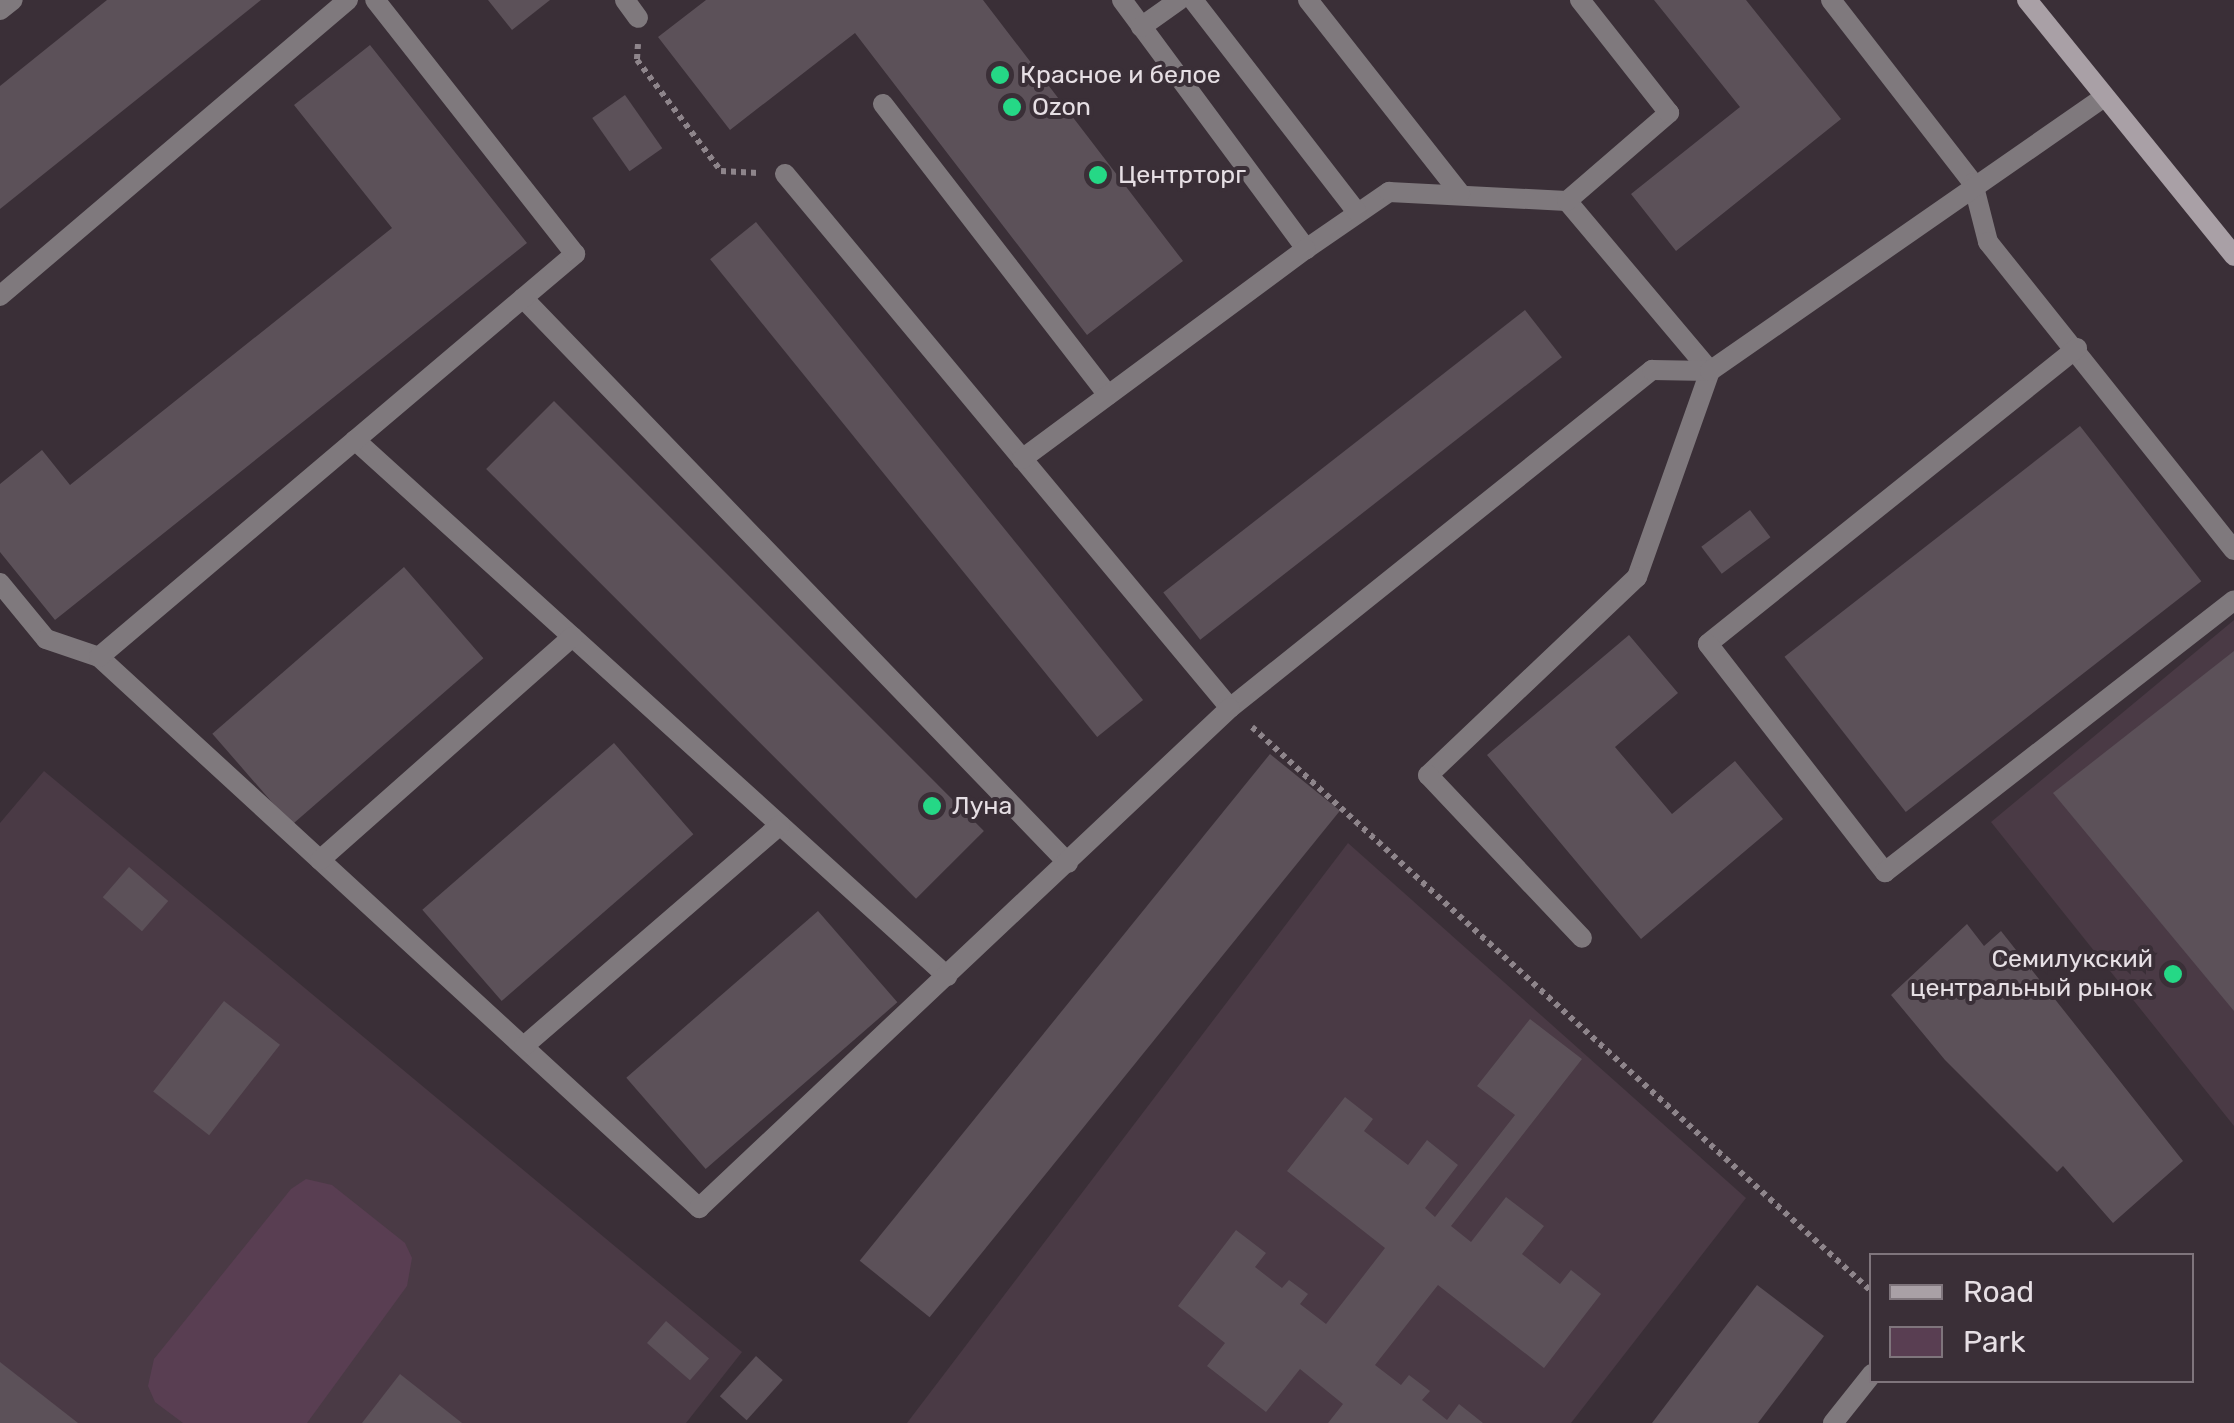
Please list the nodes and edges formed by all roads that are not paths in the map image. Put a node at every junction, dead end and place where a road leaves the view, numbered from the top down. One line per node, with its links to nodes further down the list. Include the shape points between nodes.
1 (13, 0): 12 (lane)
2 (348, 0): 24 (lane)
3 (374, 0): 25 (lane, via 575,254)
4 (625, 0): 13 (lane)
5 (1122, 0): 14 (lane)
6 (1179, 0): 14 (lane)
7 (1193, 0): 21 (lane)
8 (1308, 0): 19 (lane)
9 (1580, 0): 20 (lane, via 1669,114)
10 (1831, 0): 18 (lane)
11 (2027, 0): 15 (main road)
12 (0, 10)
13 (638, 18)
14 (1142, 27): 22 (lane)
15 (2104, 98): 18 (lane); 23 (main road)
16 (882, 104): 28 (lane)
17 (785, 174): 30 (lane)
18 (1973, 184): 26 (lane, via 1988,242); 27 (lane)
19 (1460, 193): 20 (lane); 21 (lane, via 1389,192)
20 (1567, 202): 27 (lane)
21 (1356, 211): 22 (lane)
22 (1306, 249): 28 (lane)
23 (2234, 256)
24 (0, 296)
25 (523, 298): 29 (lane); 39 (lane)
26 (2077, 348): 31 (lane); 33 (lane, via 1708,644 1885,872)
27 (1710, 371): 36 (lane, via 1652,370); 40 (lane, via 1637,577 1428,774)
28 (1108, 395): 30 (lane)
29 (355, 440): 34 (lane); 35 (lane)
30 (1022, 458): 36 (lane)
31 (2234, 550)
32 (0, 583): 35 (lane, via 46,639)
33 (2234, 600)
34 (572, 637): 37 (lane); 38 (lane)
35 (99, 658): 38 (lane)
36 (1230, 708): 39 (lane)
37 (780, 825): 41 (lane); 42 (lane)
38 (320, 860): 42 (lane)
39 (1068, 863): 41 (lane)
40 (1582, 938)
41 (947, 976): 42 (lane, via 700,1208)
42 (524, 1046)
43 (1869, 1378): 44 (lane)
44 (1832, 1423)

